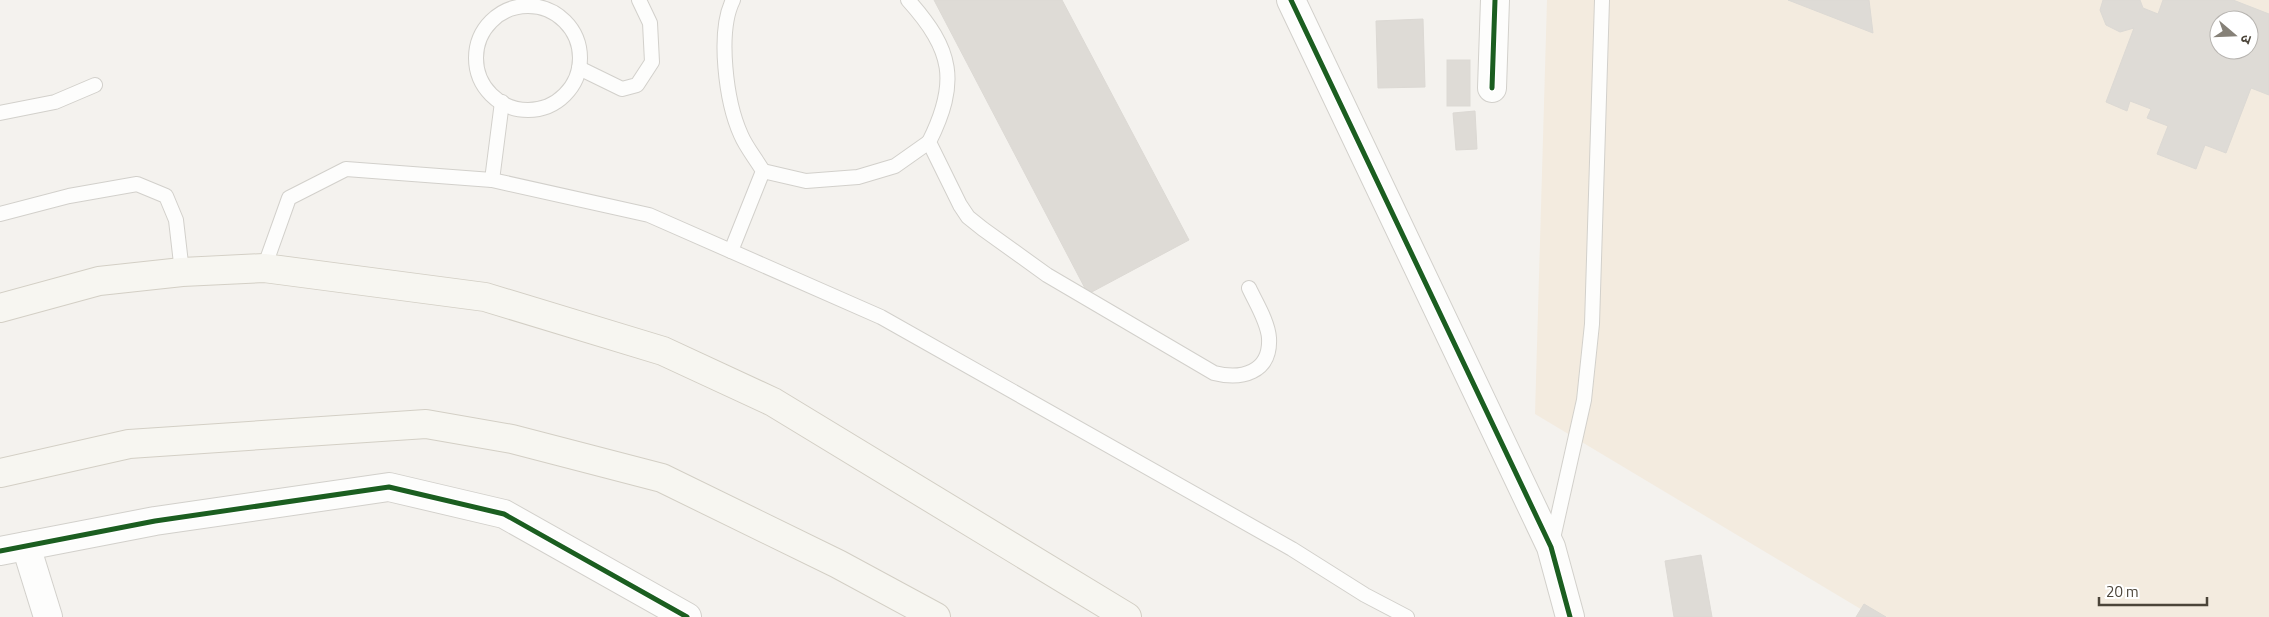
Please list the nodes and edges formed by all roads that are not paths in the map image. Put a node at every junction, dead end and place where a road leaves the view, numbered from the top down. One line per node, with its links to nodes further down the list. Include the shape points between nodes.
1 (639, 0): 8 (lane, via 650,23 652,62 637,85 622,89)
2 (733, 0): 14 (lane, via 727,12 725,80 741,135)
3 (908, 0): 13 (lane, via 940,43 949,82 940,121)
4 (1291, 0): 23 (street)
5 (1495, 0): 10 (street)
6 (1602, 0): 23 (lane, via 1591,334 1584,400)
7 (550, 5): 8 (lane, via 575,36 580,52); 11 (lane, via 517,7 501,13 487,25 479,41 476,58 479,76 488,91)
8 (578, 68): 11 (lane, via 573,84 549,105 534,110 517,109)
9 (95, 85): 12 (lane, via 55,102)
10 (1492, 88)
11 (502, 102): 15 (lane)
12 (0, 113)
13 (929, 142): 14 (lane, via 894,166 858,177 806,181); 20 (lane, via 968,217 1047,274 1214,373 1242,376 1257,367 1266,354 1269,338 1266,326)
14 (763, 171): 17 (lane)
15 (492, 180): 17 (lane, via 649,214); 18 (lane, via 346,169 289,198)
16 (0, 214): 19 (lane, via 69,196 137,184 166,196 176,220)
17 (731, 251): 29 (lane, via 881,317)
18 (264, 268): 19 (main road); 28 (main road, via 485,297 663,352 772,402)
19 (182, 272): 21 (main road, via 99,281)
20 (1249, 288)
21 (0, 308)
22 (0, 473): 27 (main road, via 129,444 426,424 512,439 662,478 838,564)
23 (1551, 547): 30 (street)
24 (13, 549): 25 (street); 26 (street, via 155,521 388,487 504,514)
25 (48, 617)
26 (688, 617)
27 (936, 617)
28 (1126, 617)
29 (1407, 617)
30 (1570, 617)

